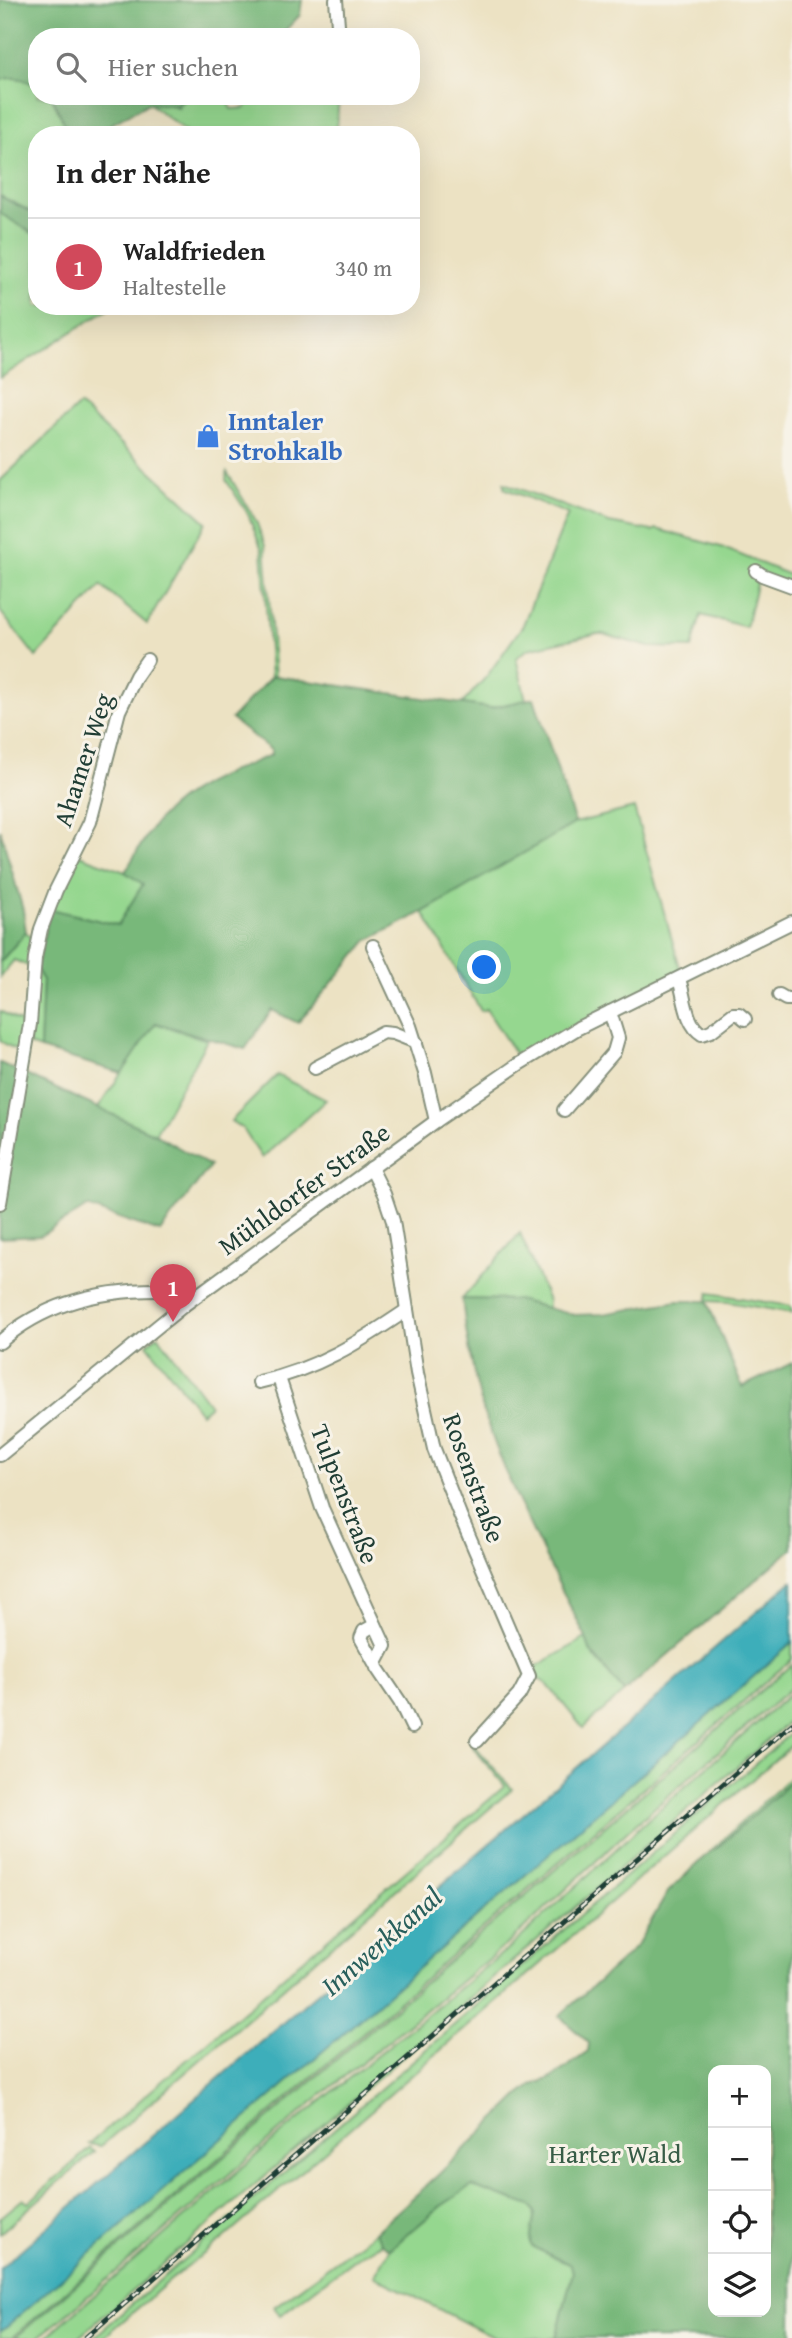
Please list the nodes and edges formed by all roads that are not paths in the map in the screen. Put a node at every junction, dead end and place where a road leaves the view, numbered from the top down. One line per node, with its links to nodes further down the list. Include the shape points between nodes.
1 (336, 0): 2 (street)
2 (338, 28)
3 (756, 570): 4 (street)
4 (792, 586)
5 (148, 660): 16 (street, Ahamer Weg, via 119,711 90,822 56,890 38,942 30,1024)
6 (792, 922): 8 (street, Mühldorfer Straße)
7 (373, 946): 11 (street)
8 (679, 979): 9 (street, Mühldorfer Straße); 10 (street, via 697,1032 711,1031 733,1014)
9 (610, 1012): 13 (street, via 618,1044); 14 (street, Mühldorfer Straße, via 549,1045)
10 (745, 1019)
11 (416, 1042): 12 (street, via 383,1032); 14 (street)
12 (315, 1068)
13 (564, 1110)
14 (436, 1121): 15 (street, Mühldorfer Straße)
15 (371, 1168): 17 (street, Mühldorfer Straße); 18 (street, Rosenstraße, via 393,1221)
16 (0, 1203)
17 (184, 1305): 19 (street, via 164,1290 104,1293 51,1309); 22 (street, Mühldorfer Straße)
18 (407, 1311): 20 (street, via 335,1356); 26 (street, Rosenstraße, via 439,1462 529,1676 519,1695)
19 (0, 1342)
20 (279, 1378): 21 (street); 23 (street, Tulpenstraße, via 321,1508)
21 (259, 1382)
22 (0, 1455)
23 (375, 1625): 24 (street, Tulpenstraße, via 384,1646); 24 (street, via 361,1638)
24 (376, 1665): 25 (street)
25 (412, 1727)
26 (477, 1741)

